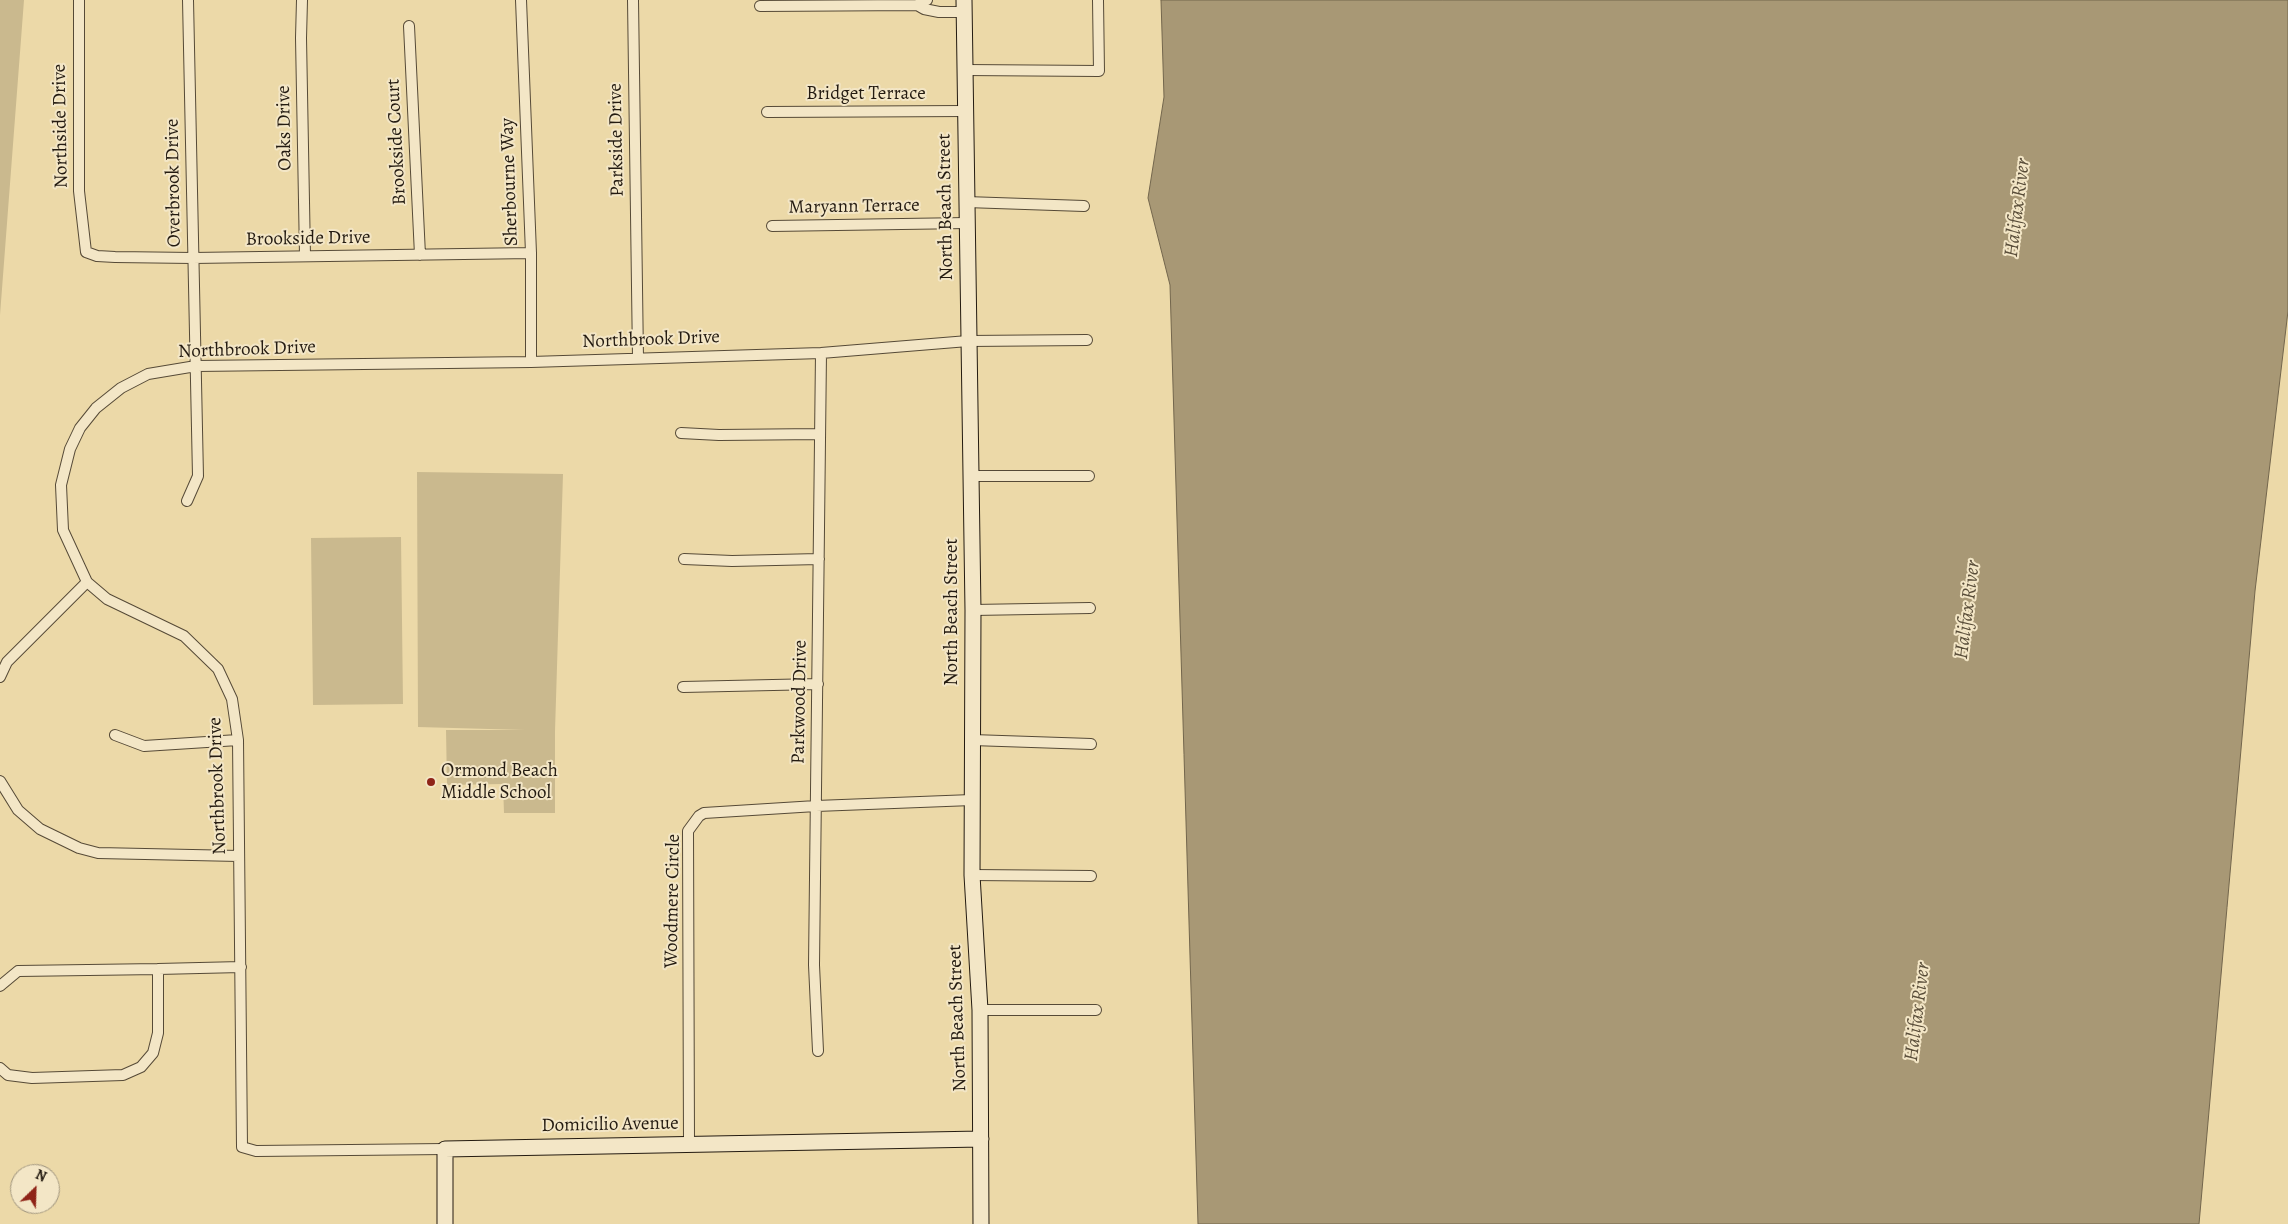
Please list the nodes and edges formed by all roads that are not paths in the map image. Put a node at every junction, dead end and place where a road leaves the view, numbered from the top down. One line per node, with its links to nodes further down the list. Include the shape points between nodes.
1 (79, 0): 19 (street, Northside Drive, via 79,191)
2 (188, 0): 23 (street, Overbrook Drive)
3 (302, 0): 22 (street, Oaks Drive)
4 (521, 0): 20 (street, Sherbourne Way)
5 (633, 0): 27 (street, Parkside Drive)
6 (927, 0): 8 (street)
7 (1098, 0): 12 (street, via 1099,71)
8 (916, 4): 9 (street); 10 (street, via 939,12)
9 (760, 6)
10 (964, 6): 12 (street, North Beach Street)
11 (409, 26): 21 (street, Brookside Court)
12 (965, 70): 14 (street, North Beach Street)
13 (767, 112): 14 (street, Bridget Terrace)
14 (965, 112): 15 (street, North Beach Street)
15 (966, 202): 16 (street); 17 (street, North Beach Street)
16 (1084, 206)
17 (967, 223): 18 (street, Maryann Terrace); 25 (street, North Beach Street)
18 (772, 226)
19 (86, 252): 23 (street, Brookside Drive, via 97,256)
20 (531, 253): 21 (street, Brookside Drive); 28 (street, Sherbourne Way)
21 (420, 255): 22 (street, Brookside Drive)
22 (305, 256): 23 (street, Brookside Drive)
23 (194, 258): 29 (street, Overbrook Drive)
24 (1087, 340): 25 (street, Northbrook Drive)
25 (968, 341): 26 (street, Northbrook Drive); 32 (street, North Beach Street)
26 (821, 353): 27 (street, Northbrook Drive); 31 (street, Parkwood Drive)
27 (638, 358): 28 (street, Northbrook Drive)
28 (531, 362): 29 (street, Northbrook Drive)
29 (196, 366): 34 (street, Overbrook Drive, via 198,476); 37 (street, Northbrook Drive, via 148,374 121,388 96,408 80,428 70,449 61,485 63,530)
30 (681, 432): 31 (street)
31 (820, 434): 36 (street, Parkwood Drive)
32 (971, 476): 33 (street); 39 (street, North Beach Street)
33 (1090, 476)
34 (187, 501)
35 (684, 559): 36 (street)
36 (820, 559): 41 (street, Parkwood Drive)
37 (87, 582): 40 (street, via 8,662); 44 (street, Northbrook Drive, via 107,599 184,636 201,651 218,669 232,699)
38 (1090, 608): 39 (street)
39 (973, 610): 45 (street, North Beach Street)
40 (0, 677)
41 (818, 684): 42 (street); 49 (street, Parkwood Drive)
42 (683, 687)
43 (116, 735): 44 (street, via 144,746)
44 (238, 740): 50 (street, Northbrook Drive)
45 (972, 740): 46 (street); 48 (street, North Beach Street)
46 (1091, 744)
47 (0, 781): 50 (street, via 18,810 40,829 79,848 98,853)
48 (972, 800): 49 (street, Woodmere Circle); 51 (street, North Beach Street)
49 (816, 806): 58 (street, Parkwood Drive, via 814,965); 61 (street, Woodmere Circle, via 704,813 688,831)
50 (238, 856): 53 (street, Northbrook Drive)
51 (972, 876): 52 (street); 56 (street, North Beach Street)
52 (1091, 876)
53 (241, 967): 54 (street); 62 (street, Northbrook Drive)
54 (158, 968): 55 (street, via 18,971); 59 (street, via 158,1033 153,1053 140,1067 123,1075 32,1078 8,1075)
55 (0, 986)
56 (980, 1010): 57 (street); 60 (street, North Beach Street)
57 (1096, 1010)
58 (818, 1051)
59 (0, 1068)
60 (980, 1139): 61 (street, Domicilio Avenue); 65 (street, North Beach Street)
61 (689, 1143): 63 (street, Domicilio Avenue)
62 (242, 1147): 63 (street, Domicilio Avenue, via 256,1151)
63 (445, 1149): 64 (street)
64 (445, 1224)
65 (981, 1224)

